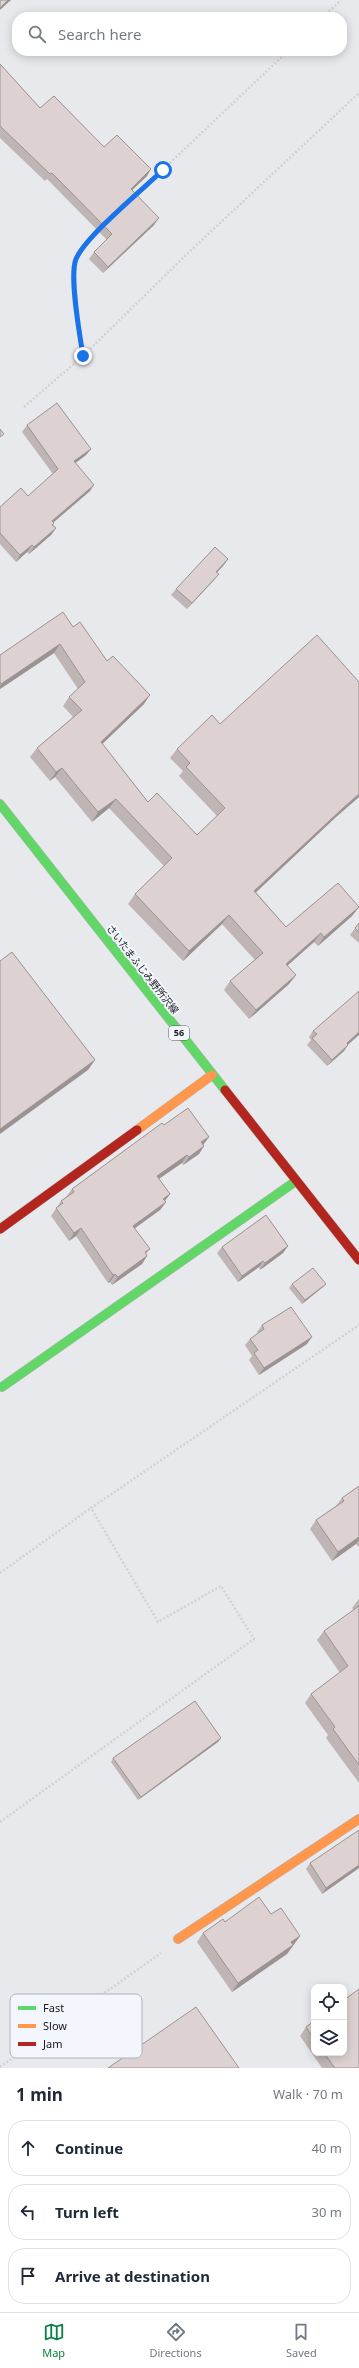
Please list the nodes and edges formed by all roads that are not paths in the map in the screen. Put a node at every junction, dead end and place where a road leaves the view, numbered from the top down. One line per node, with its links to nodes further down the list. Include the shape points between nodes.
1 (0, 804): 2 (street, さいたまふじみ野所沢線 / 56)
2 (212, 1075): 3 (street, さいたまふじみ野所沢線 / 56); 4 (street)
3 (296, 1181): 5 (street, さいたまふじみ野所沢線 / 56); 6 (street)
4 (0, 1229)
5 (359, 1260)
6 (2, 1387)
7 (359, 1819): 8 (street)
8 (178, 1939)

